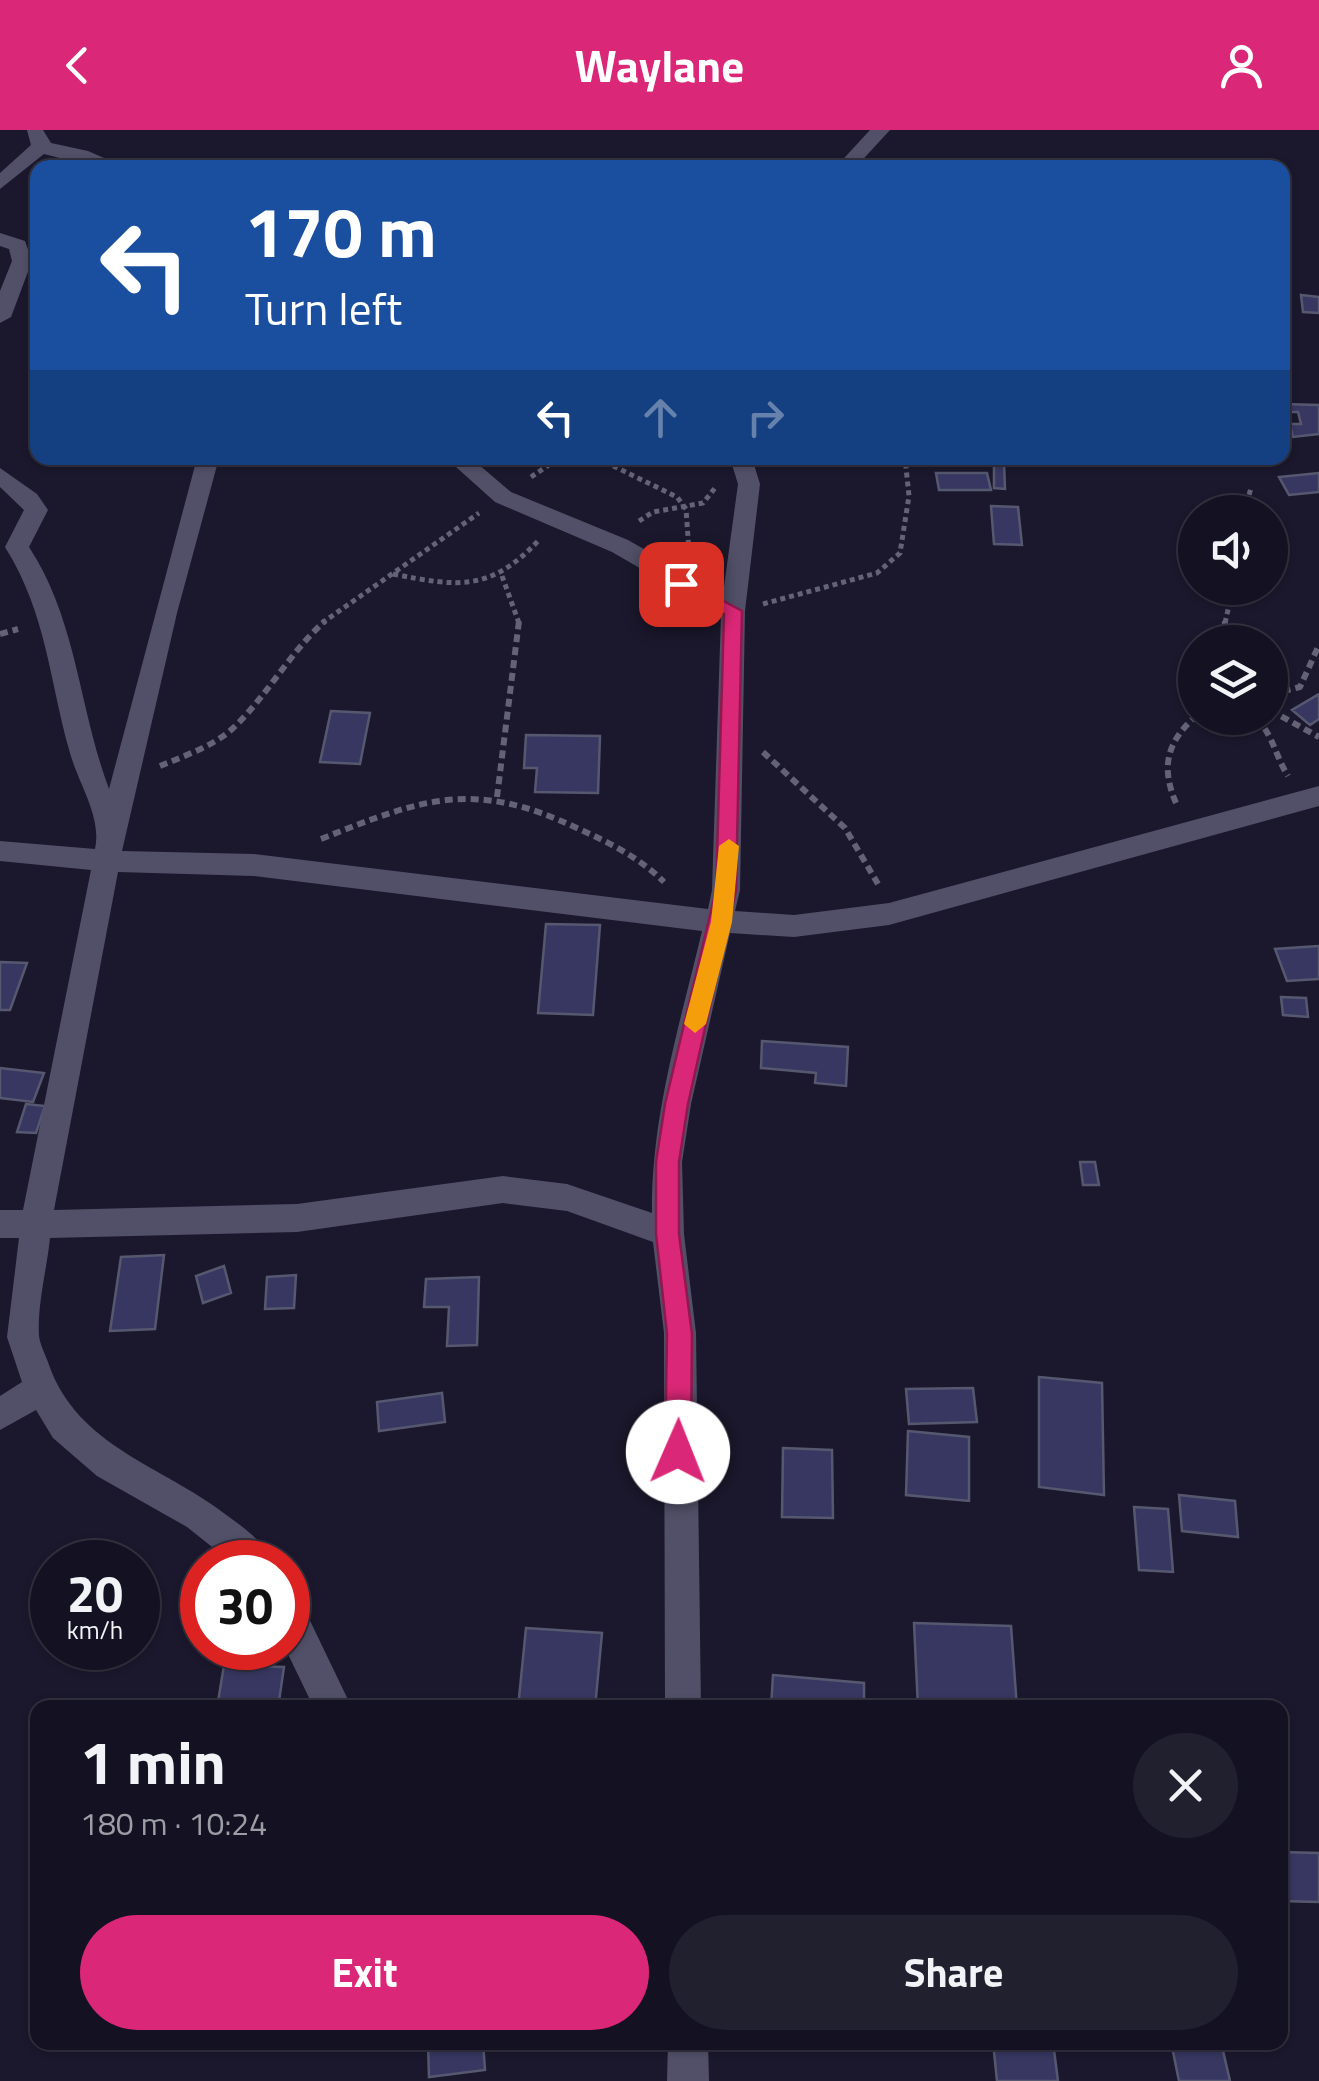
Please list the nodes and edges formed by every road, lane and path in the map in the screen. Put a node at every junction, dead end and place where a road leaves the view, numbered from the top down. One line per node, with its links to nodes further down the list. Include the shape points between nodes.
1 (881, 130): 4 (street)
2 (37, 138): 3 (street); 5 (street)
3 (98, 160)
4 (852, 160)
5 (0, 183)
6 (0, 239): 7 (street, via 18,245 22,260)
7 (0, 317)
8 (206, 465): 28 (street)
9 (464, 465): 16 (street)
10 (612, 465): 20 (path, via 678,497 687,514 684,539)
11 (743, 465): 20 (street, via 749,484)
12 (906, 465): 20 (path, via 900,553 877,573 841,586)
13 (0, 475): 33 (street, via 36,510 17,548 53,620)
14 (1251, 488): 15 (path)
15 (1249, 495)
16 (502, 497): 17 (street); 18 (path)
17 (562, 522): 19 (path); 20 (street, via 620,546)
18 (392, 574): 19 (path, via 452,584); 28 (path, via 299,644 232,729)
19 (502, 576): 29 (path, via 519,621)
20 (721, 606): 24 (street)
21 (1319, 645): 22 (path, via 1300,687)
22 (1288, 690)
23 (1288, 720): 27 (path)
24 (729, 721): 35 (path, via 861,846); 36 (street, via 729,846)
25 (1178, 732): 31 (path, via 1164,759 1165,778)
26 (1270, 735): 30 (path, via 1285,772)
27 (1319, 738)
28 (127, 779): 33 (street)
29 (498, 797): 32 (path, via 412,802); 36 (path, via 627,853)
30 (1313, 798): 31 (street)
31 (1194, 830): 35 (street)
32 (318, 840)
33 (110, 846): 34 (street); 36 (street); 38 (street)
34 (0, 851)
35 (888, 914): 36 (street, via 794,926)
36 (706, 920): 39 (street, via 667,1162)
37 (0, 1224): 38 (street)
38 (36, 1224): 39 (street, via 302,1218 528,1190 594,1202); 40 (street, via 24,1337)
39 (668, 1234): 45 (street, via 680,1334)
40 (40, 1389): 41 (street); 42 (street, via 65,1427 109,1464)
41 (0, 1414)
42 (233, 1540)
43 (310, 1659): 44 (street)
44 (330, 1700)
45 (683, 1700)
46 (688, 2050): 47 (street)
47 (688, 2081)

